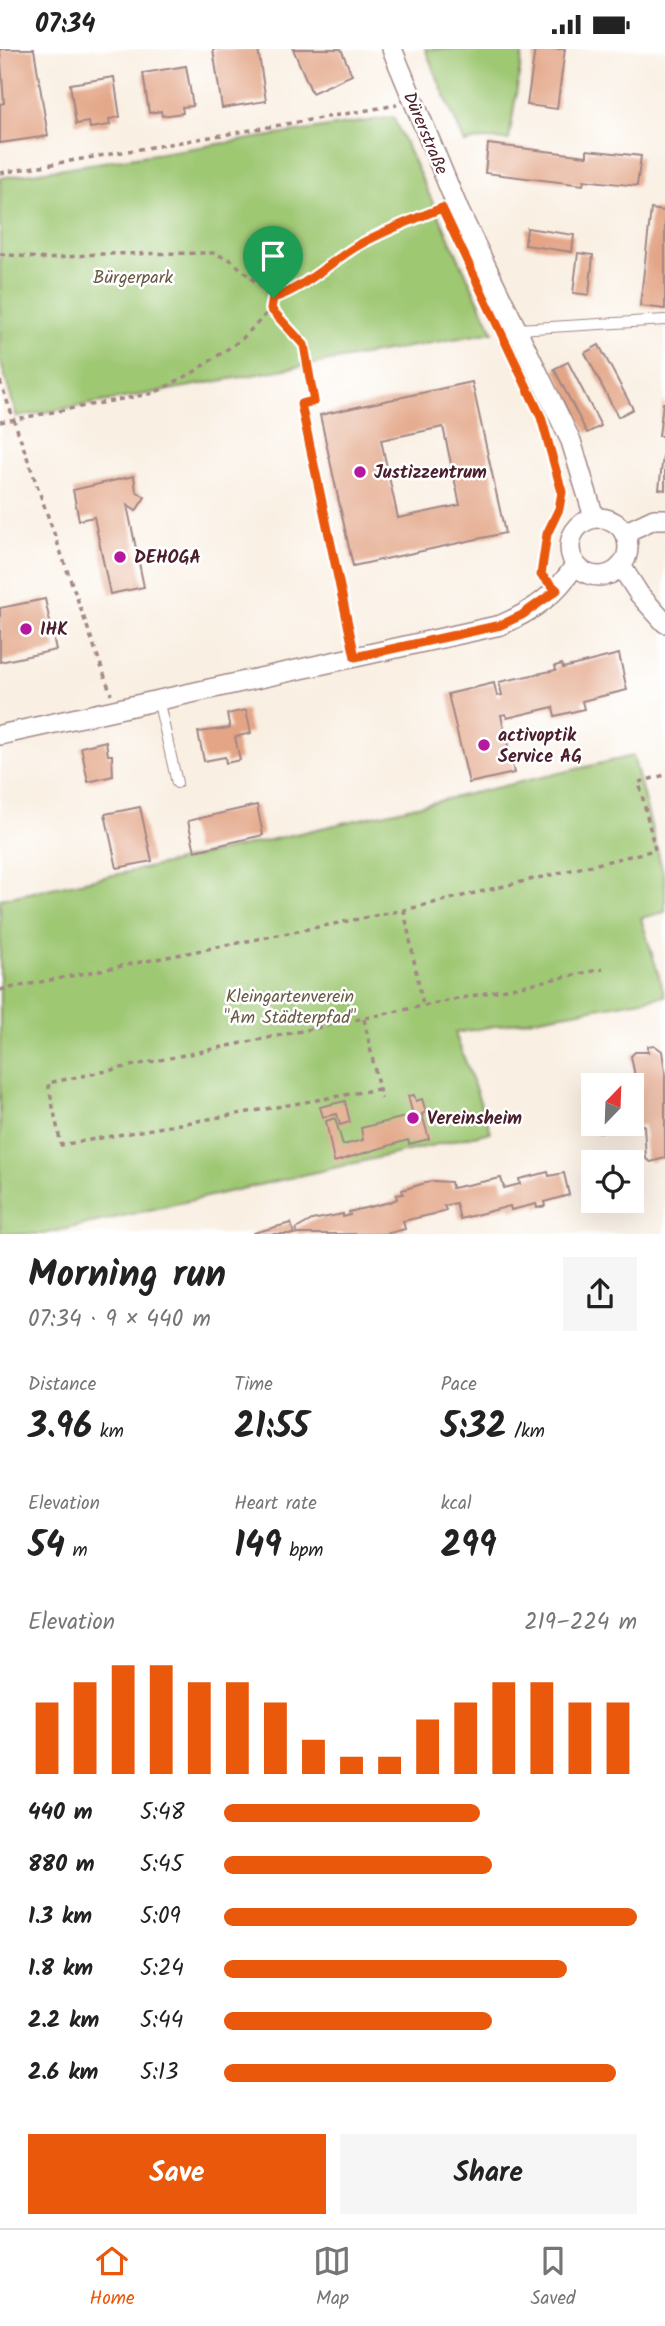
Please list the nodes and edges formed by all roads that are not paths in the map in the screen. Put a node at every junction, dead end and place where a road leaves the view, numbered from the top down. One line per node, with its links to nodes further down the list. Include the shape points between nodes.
1 (391, 49): 3 (street, Dürerstraße, via 403,109)
2 (665, 320): 3 (lane)
3 (518, 329): 4 (street, Dürerstraße, via 571,441)
4 (594, 517): 6 (street, via 617,524); 7 (street, via 574,531 570,542)
5 (665, 519): 6 (street, via 654,519)
6 (624, 533): 8 (street, via 626,555)
7 (575, 565): 8 (street, via 594,575); 10 (street, via 557,590 501,625)
8 (621, 566): 9 (street)
9 (665, 624)
10 (158, 699): 11 (street); 12 (lane)
11 (0, 735)
12 (177, 783)

